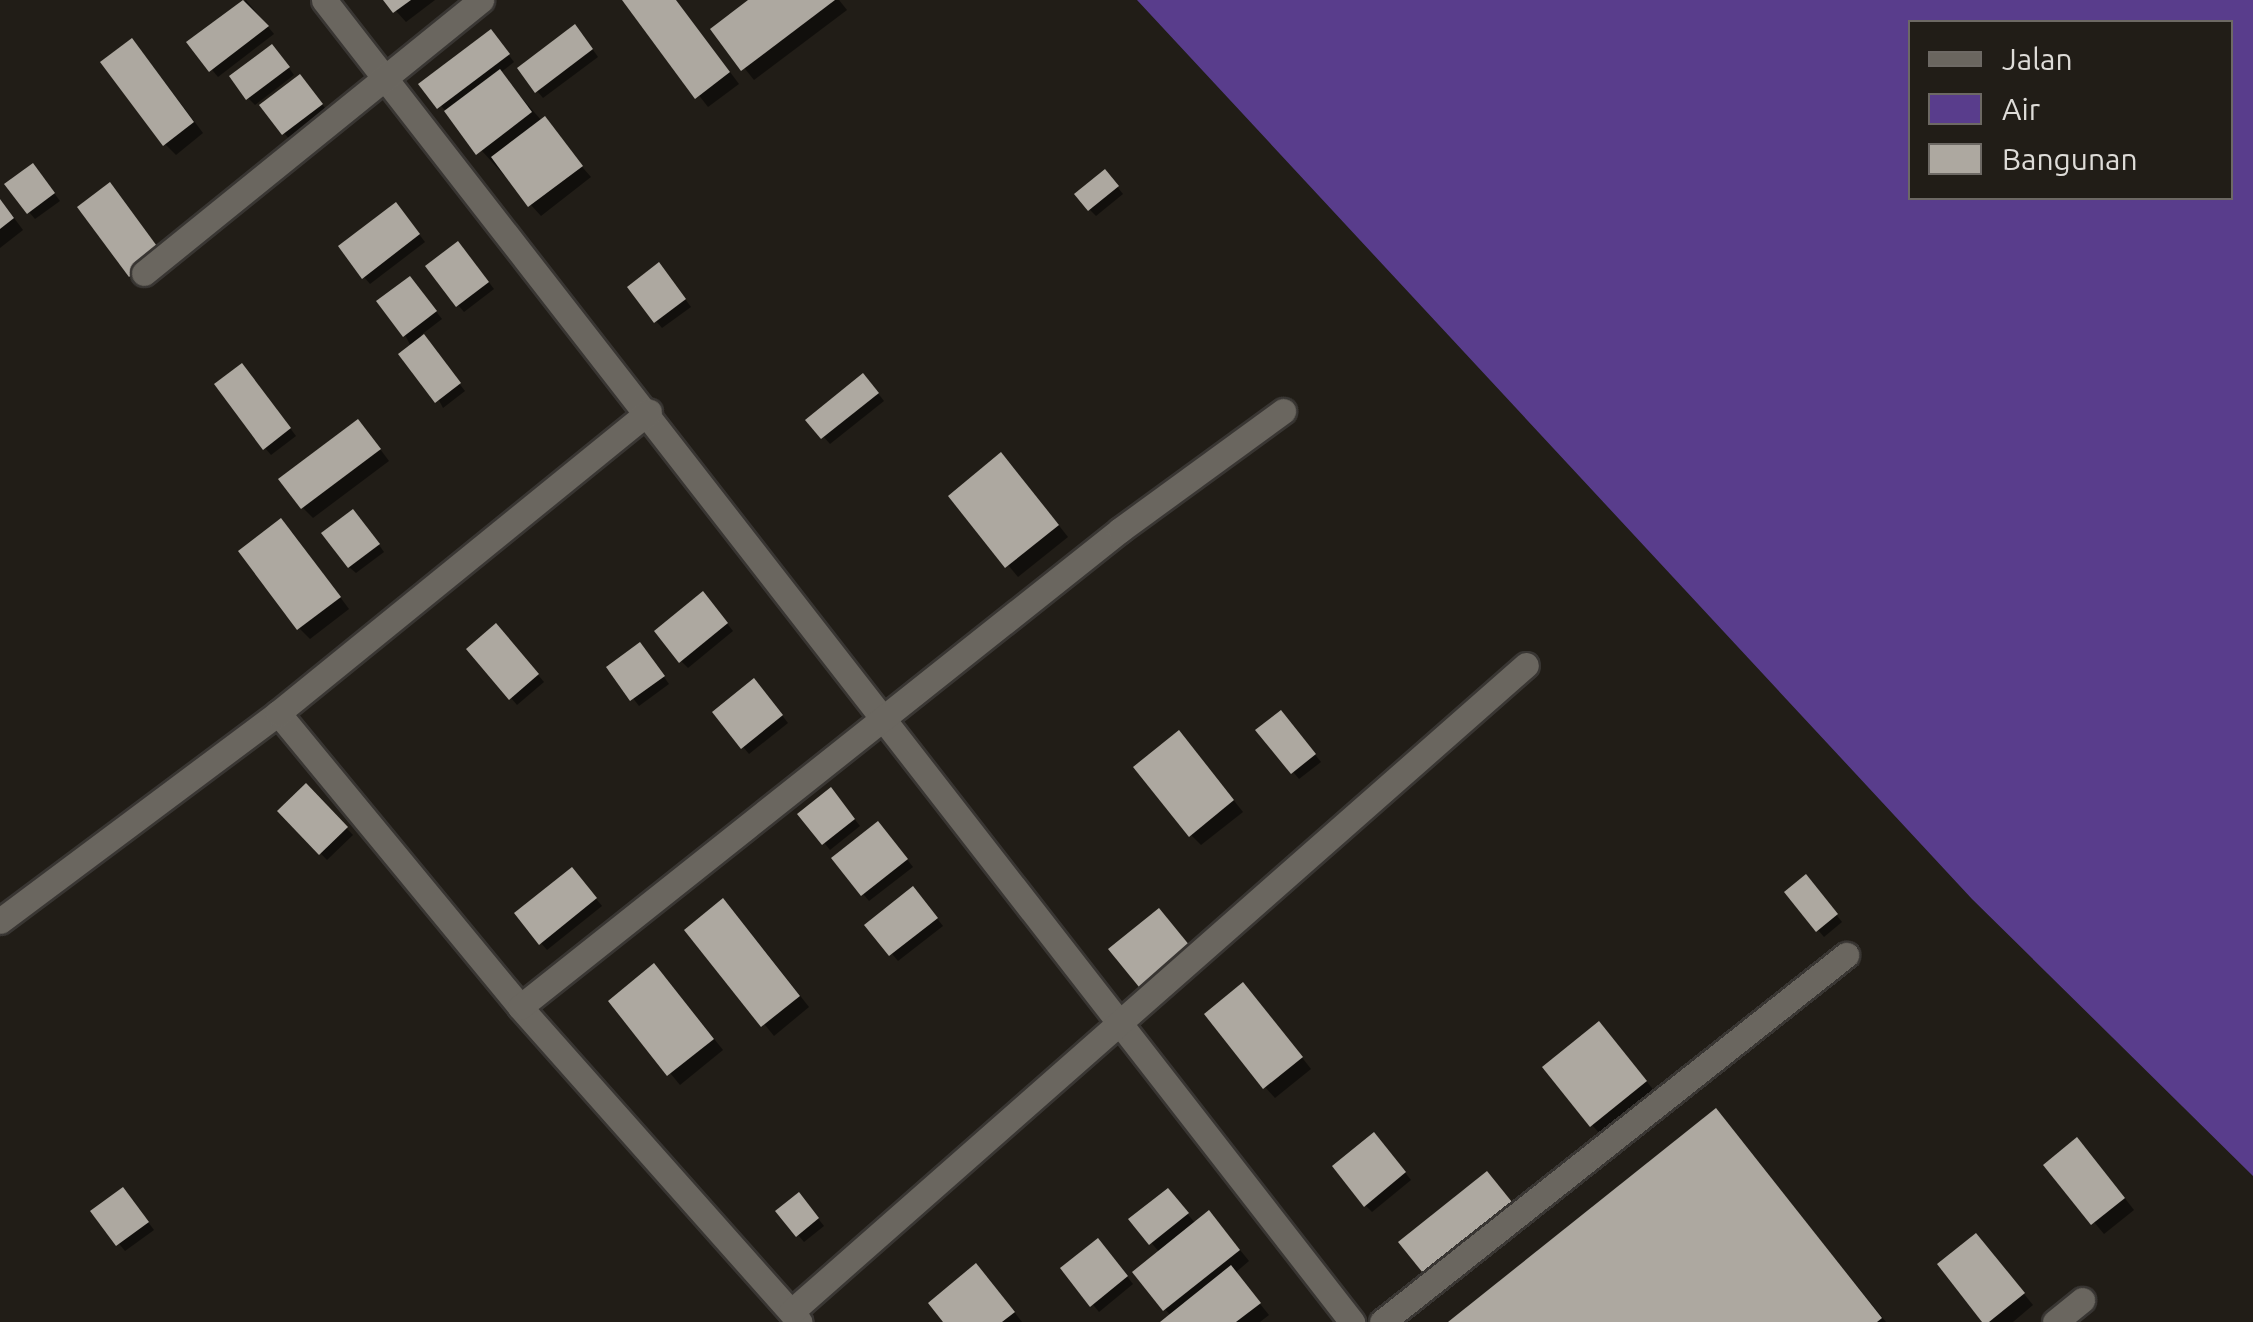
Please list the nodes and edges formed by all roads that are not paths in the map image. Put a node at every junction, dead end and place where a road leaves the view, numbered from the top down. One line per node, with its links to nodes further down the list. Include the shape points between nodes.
1 (324, 0): 3 (street)
2 (481, 0): 3 (street)
3 (386, 80): 4 (street); 6 (street)
4 (144, 273)
5 (1283, 410): 9 (street, via 1120,530)
6 (649, 411): 8 (street); 9 (street)
7 (1526, 665): 13 (street)
8 (278, 713): 10 (street); 12 (street)
9 (886, 720): 12 (street); 13 (street)
10 (0, 921)
11 (1846, 955): 17 (street)
12 (520, 1007): 15 (street)
13 (1119, 1022): 15 (street); 16 (street)
14 (2082, 1300): 18 (street)
15 (796, 1317)
16 (1352, 1322)
17 (1382, 1322)
18 (2055, 1322)

